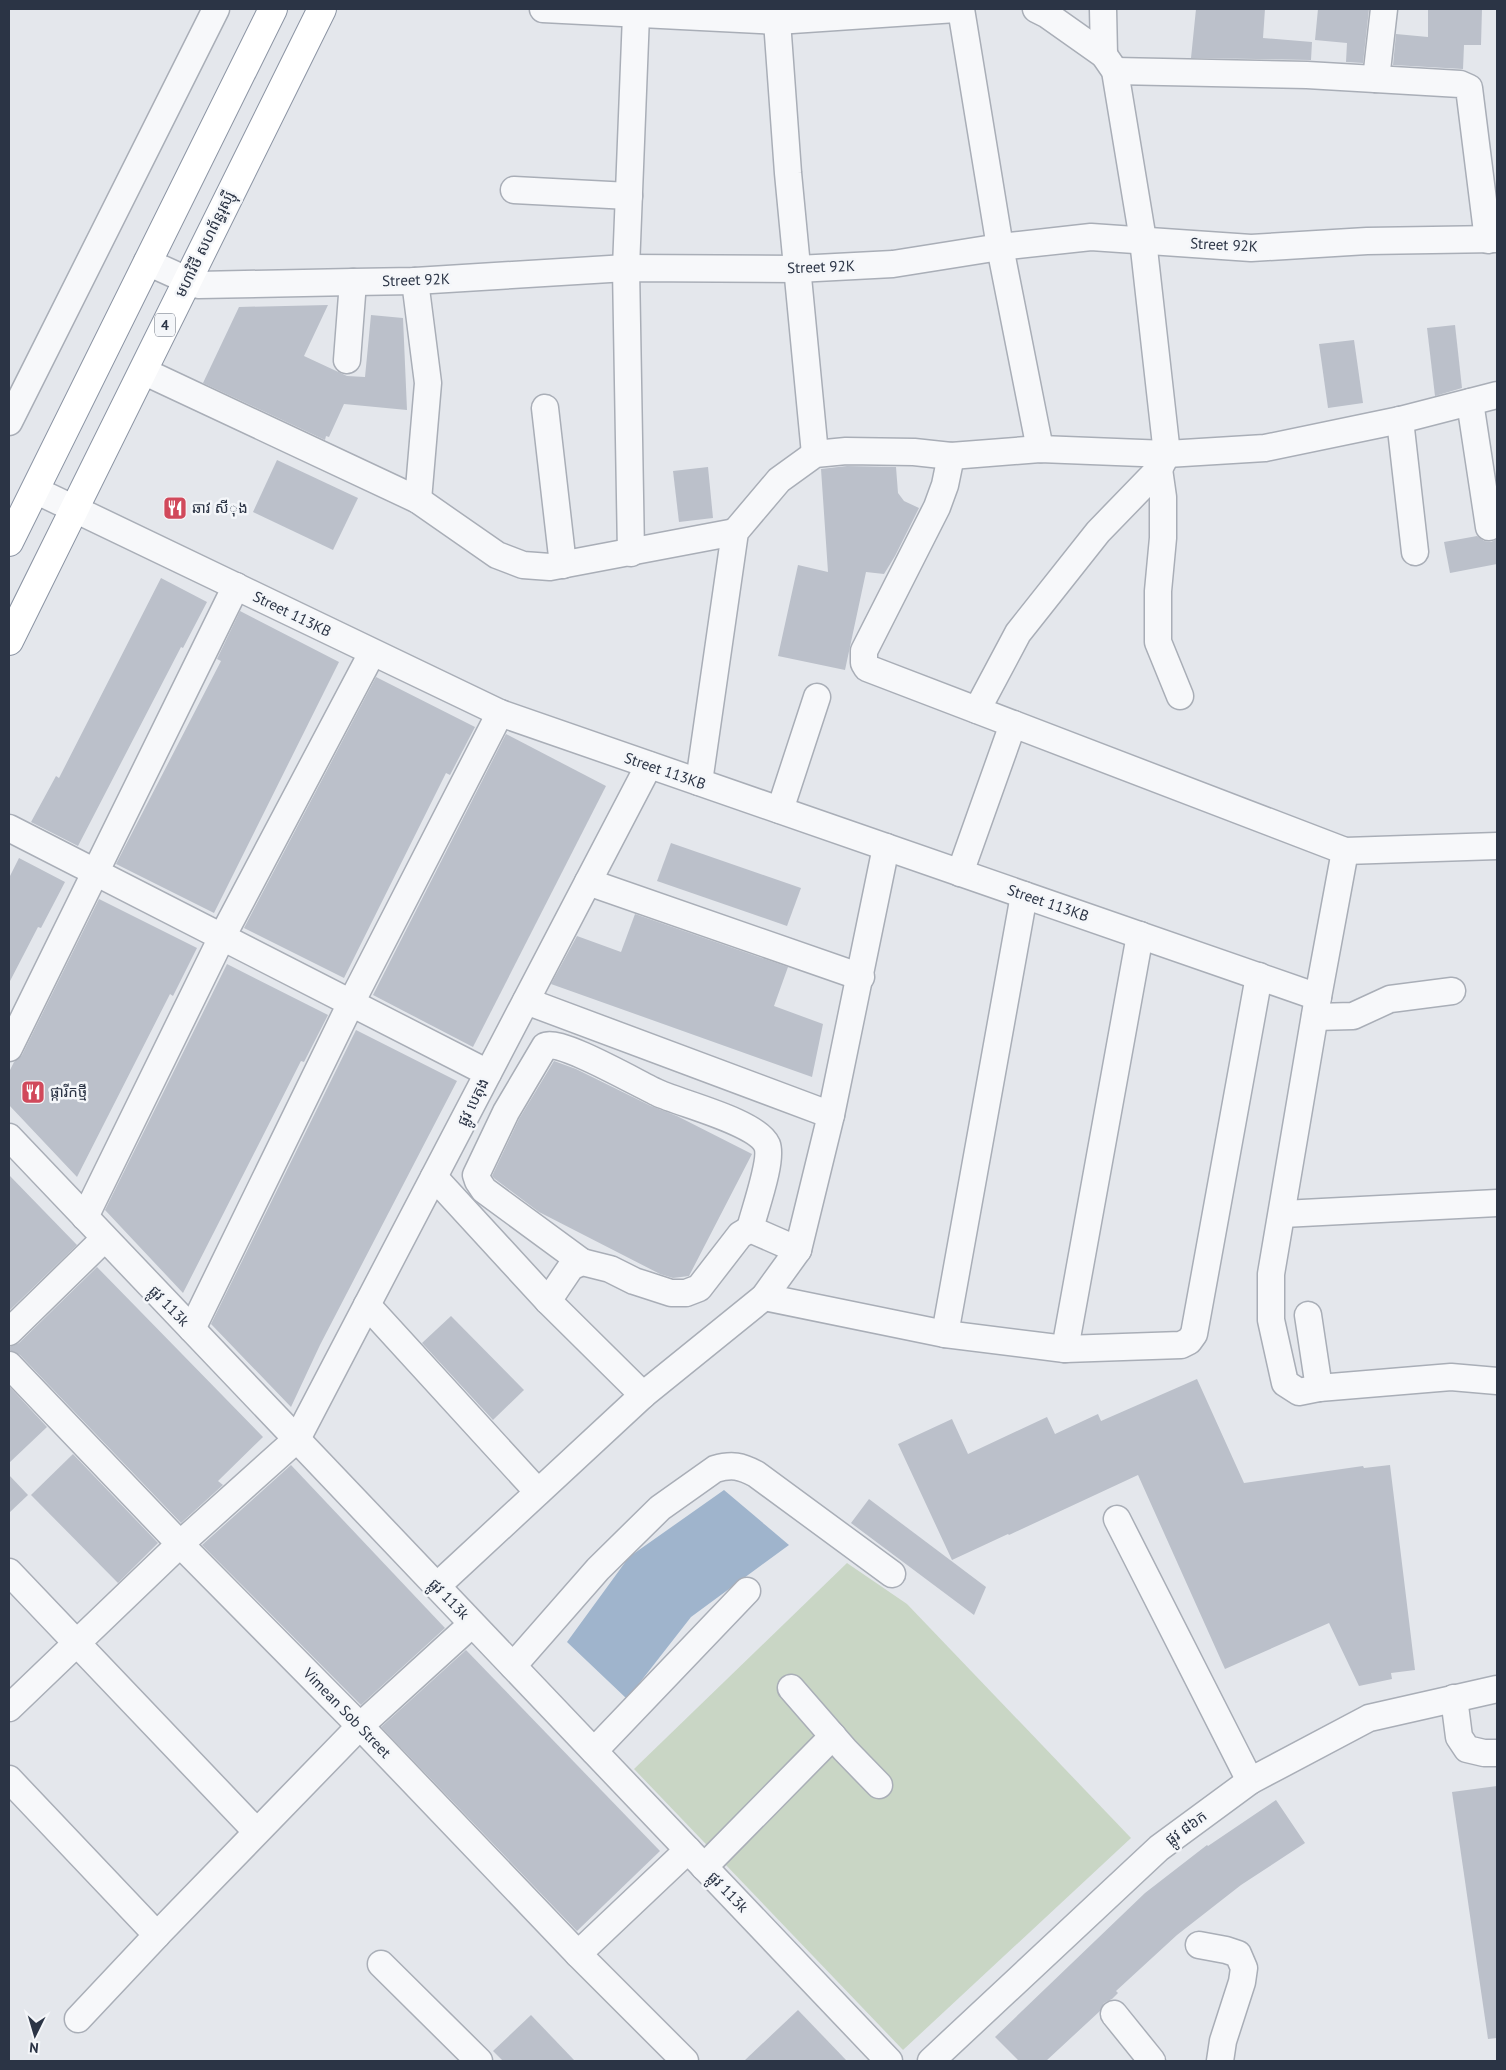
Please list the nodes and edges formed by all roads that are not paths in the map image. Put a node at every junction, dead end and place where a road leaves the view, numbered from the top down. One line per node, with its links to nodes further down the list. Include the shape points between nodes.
1 (216, 9): 31 (street)
2 (273, 9): 19 (highway)
3 (322, 9): 22 (highway, មហាវិថី សហព័ន្ធរុស្ស៊ី / 4)
4 (543, 9): 10 (street)
5 (956, 9): 11 (street)
6 (961, 9): 18 (street)
7 (1036, 9): 12 (street)
8 (1103, 9): 12 (street)
9 (1384, 9): 13 (street)
10 (636, 15): 11 (street); 15 (street)
11 (777, 21): 21 (street)
12 (1109, 63): 13 (street); 16 (street)
13 (1376, 79): 17 (street, via 1460,84 1469,88)
14 (514, 190): 15 (street)
15 (629, 196): 20 (street)
16 (1142, 240): 17 (street, Street 92K, via 1251,248 1367,241); 18 (street, Street 92K, via 1091,237); 35 (street)
17 (1492, 240)
18 (1000, 247): 21 (street, Street 92K, via 893,264); 32 (street)
19 (147, 262): 22 (street, Street 92K); 36 (highway)
20 (626, 268): 21 (street, Street 92K); 23 (street, Street 92K); 43 (street)
21 (797, 269): 33 (street)
22 (187, 280): 24 (street, Street 92K, via 198,285); 26 (highway, មហាវិថី សហព័ន្ធរុស្ស៊ី / 4)
23 (415, 281): 24 (street, Street 92K); 37 (street, via 428,383)
24 (353, 282): 25 (street)
25 (347, 360)
26 (143, 371): 37 (street); 38 (highway, មហាវិថី សហព័ន្ធរុស្ស៊ី / 4)
27 (1497, 395): 28 (street)
28 (1470, 402): 30 (street); 39 (street)
29 (545, 408): 44 (street)
30 (1400, 420): 35 (street, via 1266,448); 42 (street)
31 (9, 422)
32 (1040, 449): 34 (street); 35 (street)
33 (815, 454): 34 (street, via 846,450); 40 (street, via 779,480)
34 (951, 456): 50 (street, via 937,507 864,650 864,663 867,668)
35 (1163, 461): 48 (street, via 1158,642); 50 (street, via 1098,532 1018,633)
36 (35, 490): 38 (street, Street 113KB); 41 (highway)
37 (418, 500): 44 (street, via 497,555 523,565)
38 (75, 508): 45 (street, Street 113KB); 46 (highway, មហាវិថី សហព័ន្ធរុស្ស៊ី / 4)
39 (1489, 527)
40 (735, 532): 43 (street); 54 (street)
41 (9, 542)
42 (1415, 552)
43 (631, 553): 44 (street)
44 (563, 566)
45 (236, 586): 47 (street, Street 113KB); 60 (street)
46 (9, 641)
47 (372, 652): 51 (street, Street 113KB); 65 (street)
48 (1180, 696)
49 (817, 697): 55 (street)
50 (977, 710): 52 (street)
51 (500, 713): 53 (street, Street 113KB); 70 (street)
52 (1013, 724): 59 (street); 61 (street)
53 (649, 765): 54 (street, Street 113KB); 62 (street, ផ្លូវ បេតុង)
54 (699, 782): 55 (street, Street 113KB)
55 (780, 810): 58 (street, Street 113KB)
56 (9, 828): 60 (street)
57 (1497, 846): 59 (street)
58 (886, 847): 61 (street, Street 113KB); 67 (street)
59 (1346, 851): 71 (street)
60 (95, 872): 65 (street); 72 (street)
61 (960, 873): 63 (street, Street 113KB)
62 (588, 882): 67 (street); 69 (street, ផ្លូវ បេតុង)
63 (1024, 895): 64 (street, Street 113KB); 94 (street)
64 (1140, 935): 66 (street, Street 113KB); 95 (street)
65 (222, 937): 70 (street); 83 (street)
66 (1259, 976): 71 (street, Street 113KB); 95 (street, via 1194,1334 1181,1345)
67 (861, 977): 78 (street)
68 (1452, 990): 71 (street, via 1390,999 1353,1016)
69 (526, 1001): 73 (street); 74 (street, ផ្លូវ បេតុង)
70 (351, 1003): 74 (street); 92 (street)
71 (1317, 1007): 82 (street)
72 (9, 1048)
73 (677, 1058): 75 (street); 78 (street)
74 (488, 1073): 76 (street, ផ្លូវ បេតុង)
75 (658, 1093): 77 (street, via 578,1053 548,1044); 84 (street, via 750,1127 766,1144 768,1161)
76 (476, 1097): 77 (street); 80 (street, ផ្លូវ បេតុង)
77 (506, 1112): 87 (street, via 478,1170 478,1181 484,1190)
78 (831, 1115): 86 (street)
79 (9, 1137): 83 (street, ផ្លូវ 113k)
80 (434, 1178): 89 (street); 90 (street, ផ្លូវ បេតុង)
81 (1497, 1203): 82 (street)
82 (1283, 1214): 98 (street, via 1271,1274 1271,1320 1280,1368 1285,1383 1299,1392)
83 (84, 1217): 85 (street, ផ្លូវ 113k)
84 (750, 1230): 86 (street); 87 (street, via 740,1235 699,1288 686,1293 671,1293 610,1269)
85 (104, 1239): 92 (street, ផ្លូវ 113k); 93 (street)
86 (798, 1250): 88 (street)
87 (582, 1262): 89 (street, via 572,1267)
88 (764, 1297): 94 (street); 99 (street)
89 (548, 1301): 99 (street)
90 (367, 1305): 100 (street, ផ្លូវ បេតុង); 101 (street)
91 (1308, 1315): 98 (street)
92 (192, 1330): 100 (street, ផ្លូវ 113k)
93 (9, 1332)
94 (945, 1334): 95 (street)
95 (1066, 1349)
96 (9, 1365): 103 (street, Vimean Sob Street)
97 (1497, 1380): 98 (street, via 1451,1377)
98 (1319, 1388)
99 (642, 1396): 101 (street)
100 (297, 1439): 103 (street); 106 (street, ផ្លូវ 113k)
101 (538, 1492): 106 (street)
102 (1117, 1519): 120 (street)
103 (180, 1544): 109 (street); 115 (street, Vimean Sob Street)
104 (9, 1572): 109 (street)
105 (892, 1574): 110 (street, via 756,1474 743,1466 725,1466 715,1469 660,1508 598,1569)
106 (437, 1586): 108 (street, ផ្លូវ 113k)
107 (747, 1591): 117 (street)
108 (472, 1624): 110 (street, ផ្លូវ 113k); 115 (street)
109 (77, 1644): 114 (street); 122 (street)
110 (513, 1666): 117 (street, ផ្លូវ 113k)
111 (791, 1688): 116 (street)
112 (1497, 1689): 113 (street, ផ្លូវ ៨៦ក)
113 (1454, 1698): 118 (street, via 1459,1737 1467,1749); 120 (street, ផ្លូវ ៨៦ក, via 1370,1718)
114 (9, 1708)
115 (360, 1726): 122 (street); 126 (street, Vimean Sob Street)
116 (833, 1736): 121 (street); 123 (street)
117 (594, 1751): 123 (street, ផ្លូវ 113k)
118 (1497, 1753)
119 (9, 1779): 124 (street)
120 (1250, 1781): 133 (street, ផ្លូវ ៨៦ក, via 1159,1848)
121 (879, 1785)
122 (256, 1832): 124 (street)
123 (696, 1858): 126 (street); 132 (street, ផ្លូវ 113k)
124 (157, 1935): 129 (street)
125 (1199, 1945): 135 (street, via 1238,1954 1244,1968 1222,2041)
126 (578, 1954): 131 (street, Vimean Sob Street)
127 (381, 1964): 130 (street)
128 (1114, 2014): 134 (street)
129 (78, 2019)
130 (479, 2061)
131 (685, 2061)
132 (889, 2061)
133 (931, 2061)
134 (1152, 2061)
135 (1220, 2061)

